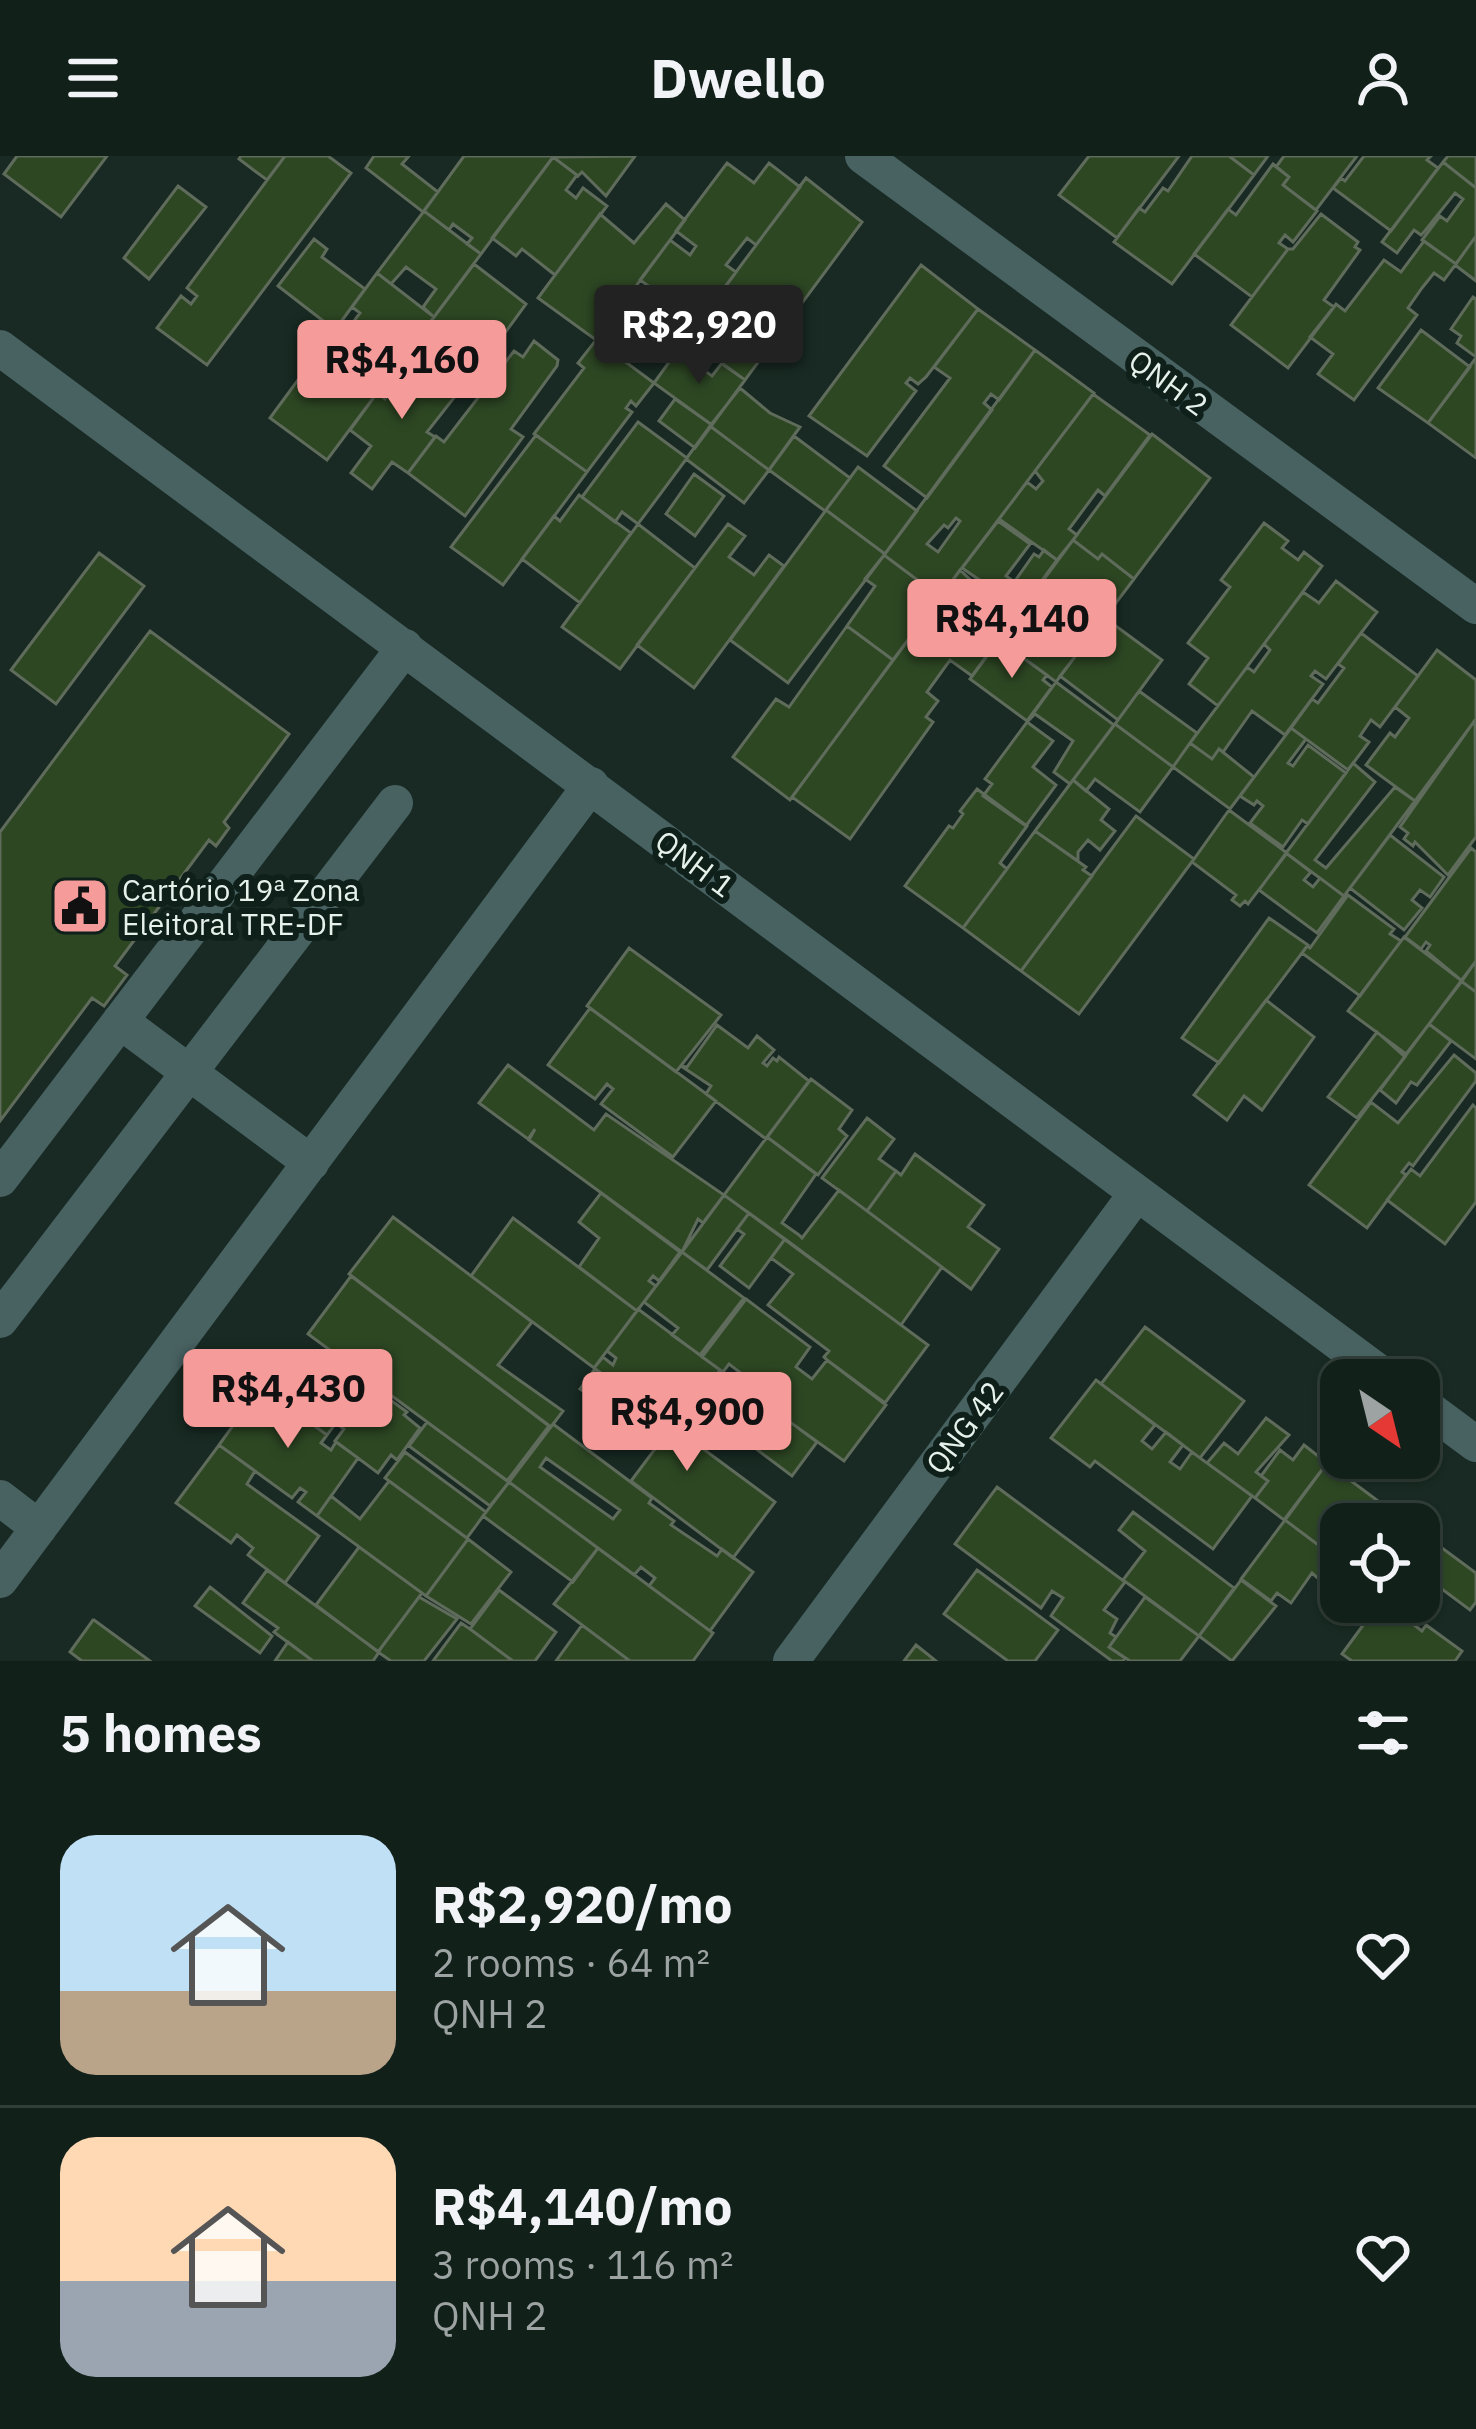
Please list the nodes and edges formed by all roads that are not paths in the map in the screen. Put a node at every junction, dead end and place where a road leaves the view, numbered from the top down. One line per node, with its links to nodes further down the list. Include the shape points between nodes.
1 (863, 156): 3 (street, QNH 2)
2 (0, 347): 4 (street, QNH 1)
3 (1476, 607)
4 (405, 647): 5 (street, QNH 1); 7 (street)
5 (591, 785): 9 (street); 11 (street, QNH 1)
6 (395, 803): 8 (street)
7 (120, 1021): 8 (street); 10 (street)
8 (189, 1072): 9 (street); 12 (street)
9 (310, 1162): 17 (street)
10 (0, 1179)
11 (1137, 1193): 13 (street, QNH 1); 19 (street, QNG 42)
12 (0, 1320)
13 (1361, 1359)
14 (1440, 1417): 15 (street)
15 (1476, 1444)
16 (0, 1498): 17 (street)
17 (39, 1528): 18 (street)
18 (0, 1580)
19 (791, 1661)

